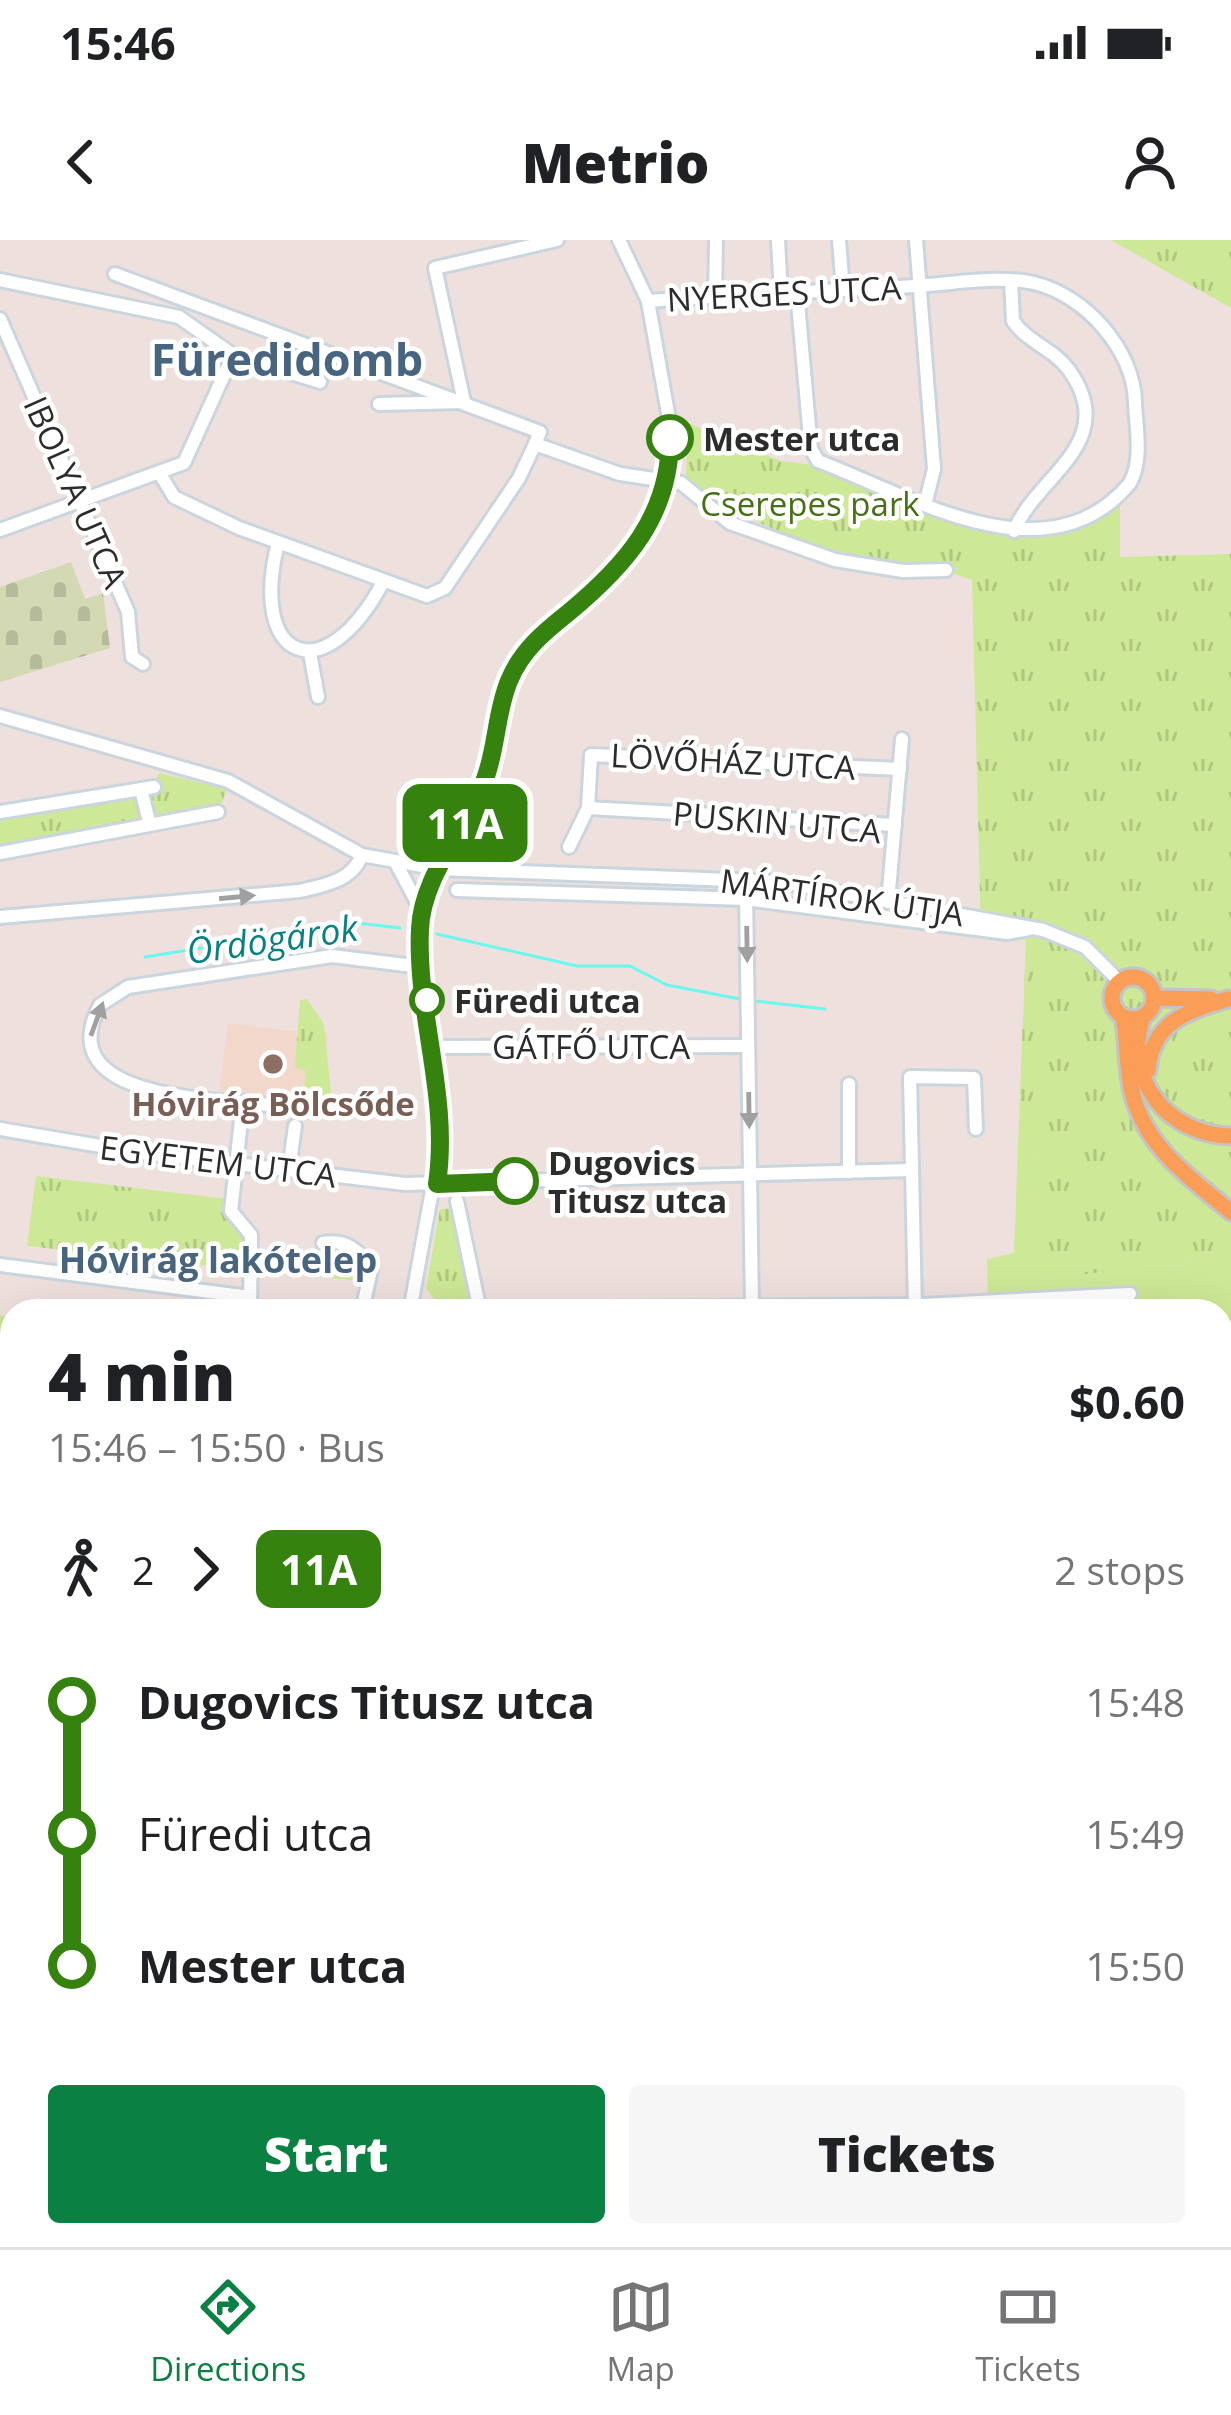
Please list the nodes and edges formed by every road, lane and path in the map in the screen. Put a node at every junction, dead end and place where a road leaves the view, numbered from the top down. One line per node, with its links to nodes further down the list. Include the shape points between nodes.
1 (557, 240): 7 (street)
2 (619, 240): 16 (street)
3 (716, 240): 15 (street)
4 (778, 240): 14 (street)
5 (839, 240): 12 (street)
6 (916, 240): 11 (street)
7 (481, 247): 20 (street, via 435,268)
8 (115, 274): 20 (street)
9 (0, 280): 18 (street, via 179,317)
10 (1010, 281): 11 (street, NYERGES UTCA); 28 (street, via 1013,321 1073,375 1084,424 1070,461 1025,503); 28 (street, via 1040,284 1099,324 1131,372 1137,461 1126,488 1103,508 1037,532)
11 (919, 285): 12 (street, NYERGES UTCA); 26 (street, via 934,469)
12 (843, 290): 13 (street, NYERGES UTCA)
13 (797, 292): 14 (street, NYERGES UTCA); 26 (street, via 818,461)
14 (781, 293): 15 (street, NYERGES UTCA)
15 (715, 296): 16 (street, NYERGES UTCA)
16 (648, 301): 24 (street, via 669,419)
17 (0, 319): 25 (street, IBOLYA UTCA)
18 (233, 355): 19 (street); 23 (street, via 190,456)
19 (320, 382)
20 (464, 402): 21 (street); 22 (street, via 540,432)
21 (379, 404)
22 (535, 444): 24 (street); 31 (street, via 441,592 423,596)
23 (160, 474): 25 (street); 29 (street, via 174,497)
24 (666, 482): 30 (street, via 684,484 730,523 801,549 903,571); 39 (street, via 631,554 519,660)
25 (80, 501): 27 (street); 33 (street, IBOLYA UTCA, via 128,612 132,657)
26 (926, 501): 28 (street)
27 (0, 530)
28 (1014, 530)
29 (278, 543): 31 (street); 32 (street, via 271,574 278,628 286,643)
30 (946, 569)
31 (383, 581): 32 (street, via 340,640)
32 (310, 653): 34 (street)
33 (143, 664)
34 (318, 698)
35 (0, 716): 46 (street, MÁRTÍROK ÚTJA, via 242,786)
36 (902, 740): 37 (street, LÖVŐHÁZ UTCA)
37 (900, 769): 38 (street, LÖVŐHÁZ UTCA, via 591,755); 43 (street, LÖVŐHÁZ UTCA)
38 (589, 808): 43 (street, PUSKIN UTCA); 44 (street, LÖVŐHÁZ UTCA)
39 (471, 811): 48 (street); 49 (street, via 477,849)
40 (0, 812): 42 (street, via 147,788)
41 (218, 812): 42 (street)
42 (149, 822): 45 (street)
43 (895, 825): 53 (street, PUSKIN UTCA)
44 (569, 847)
45 (0, 853)
46 (362, 855): 47 (street, MÁRTÍROK ÚTJA); 54 (street, one-way to 46, via 300,891 345,877)
47 (397, 864): 48 (street, MÁRTÍROK ÚTJA); 55 (street)
48 (439, 869): 49 (street, MÁRTÍROK ÚTJA); 55 (street)
49 (500, 871): 50 (street, MÁRTÍROK ÚTJA)
50 (746, 878): 52 (street); 53 (street, MÁRTÍROK ÚTJA)
51 (457, 890): 52 (street)
52 (746, 899): 56 (street, via 1007,933); 63 (street, one-way to 63)
53 (888, 902): 56 (street, MÁRTÍROK ÚTJA)
54 (0, 917)
55 (421, 917): 57 (street)
56 (1033, 928): 58 (street, MÁRTÍROK ÚTJA, via 1085,947)
57 (422, 967): 64 (street); 67 (street, one-way to 57, via 150,1090 103,1068 90,1042 94,1015 128,987 332,956)
58 (1119, 981): 59 (main road, via 1142,978); 61 (main road, via 1112,1003)
59 (1154, 998): 60 (main road); 62 (main road)
60 (1229, 999): 66 (main road, via 1189,1010 1162,1030 1150,1052)
61 (1123, 1017): 62 (main road); 81 (main road, via 1131,1088 1146,1127 1172,1162)
62 (1143, 1017): 66 (main road)
63 (748, 1046): 64 (street, GÁTFŐ UTCA); 77 (street, one-way to 77)
64 (433, 1047): 79 (street, via 443,1125)
65 (849, 1084): 76 (street)
66 (1148, 1090): 72 (main road, via 1188,1128)
67 (243, 1102): 68 (street); 73 (street)
68 (280, 1106)
69 (295, 1126): 74 (street)
70 (0, 1129): 73 (street, EGYETEM UTCA)
71 (976, 1129): 75 (street, via 974,1078 910,1077)
72 (1231, 1136)
73 (236, 1164): 74 (street, EGYETEM UTCA); 87 (street, via 231,1211 251,1235)
74 (289, 1169): 78 (street, EGYETEM UTCA)
75 (911, 1170): 76 (street); 92 (street)
76 (849, 1172): 77 (street)
77 (750, 1175): 79 (street); 91 (street)
78 (405, 1184): 79 (street, EGYETEM UTCA); 82 (street, via 422,1199)
79 (437, 1184): 82 (street)
80 (457, 1201): 90 (street)
81 (1231, 1213)
82 (428, 1223): 89 (street)
83 (323, 1243): 88 (street, via 360,1250 371,1270)
84 (0, 1265): 86 (street)
85 (1130, 1294): 93 (street)
86 (218, 1299)
87 (250, 1299)
88 (365, 1299)
89 (412, 1299)
90 (478, 1299)
91 (752, 1299)
92 (915, 1299)
93 (1053, 1299)

